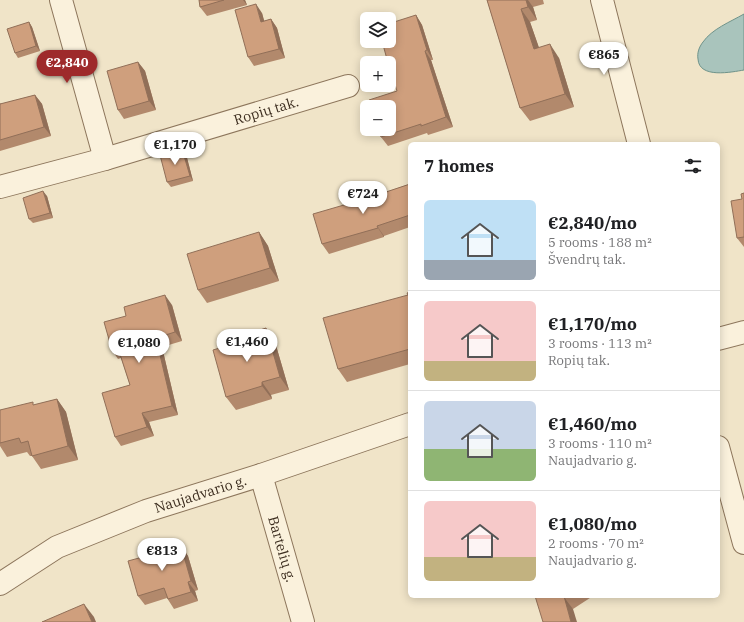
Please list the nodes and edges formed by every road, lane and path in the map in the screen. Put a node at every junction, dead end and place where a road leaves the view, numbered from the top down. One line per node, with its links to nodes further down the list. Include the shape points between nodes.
1 (61, 0): 5 (street)
2 (602, 0): 4 (street)
3 (348, 86): 5 (street, Ropių tak.)
4 (638, 142)
5 (105, 159): 6 (street, Ropių tak.)
6 (0, 187)
7 (744, 332): 8 (street)
8 (720, 338)
9 (408, 425): 11 (street, Naujadvario g.)
10 (720, 454): 12 (street)
11 (261, 476): 13 (street, Naujadvario g., via 146,511 57,547); 14 (street, Bartelių g.)
12 (744, 543)
13 (0, 584)
14 (303, 622)

